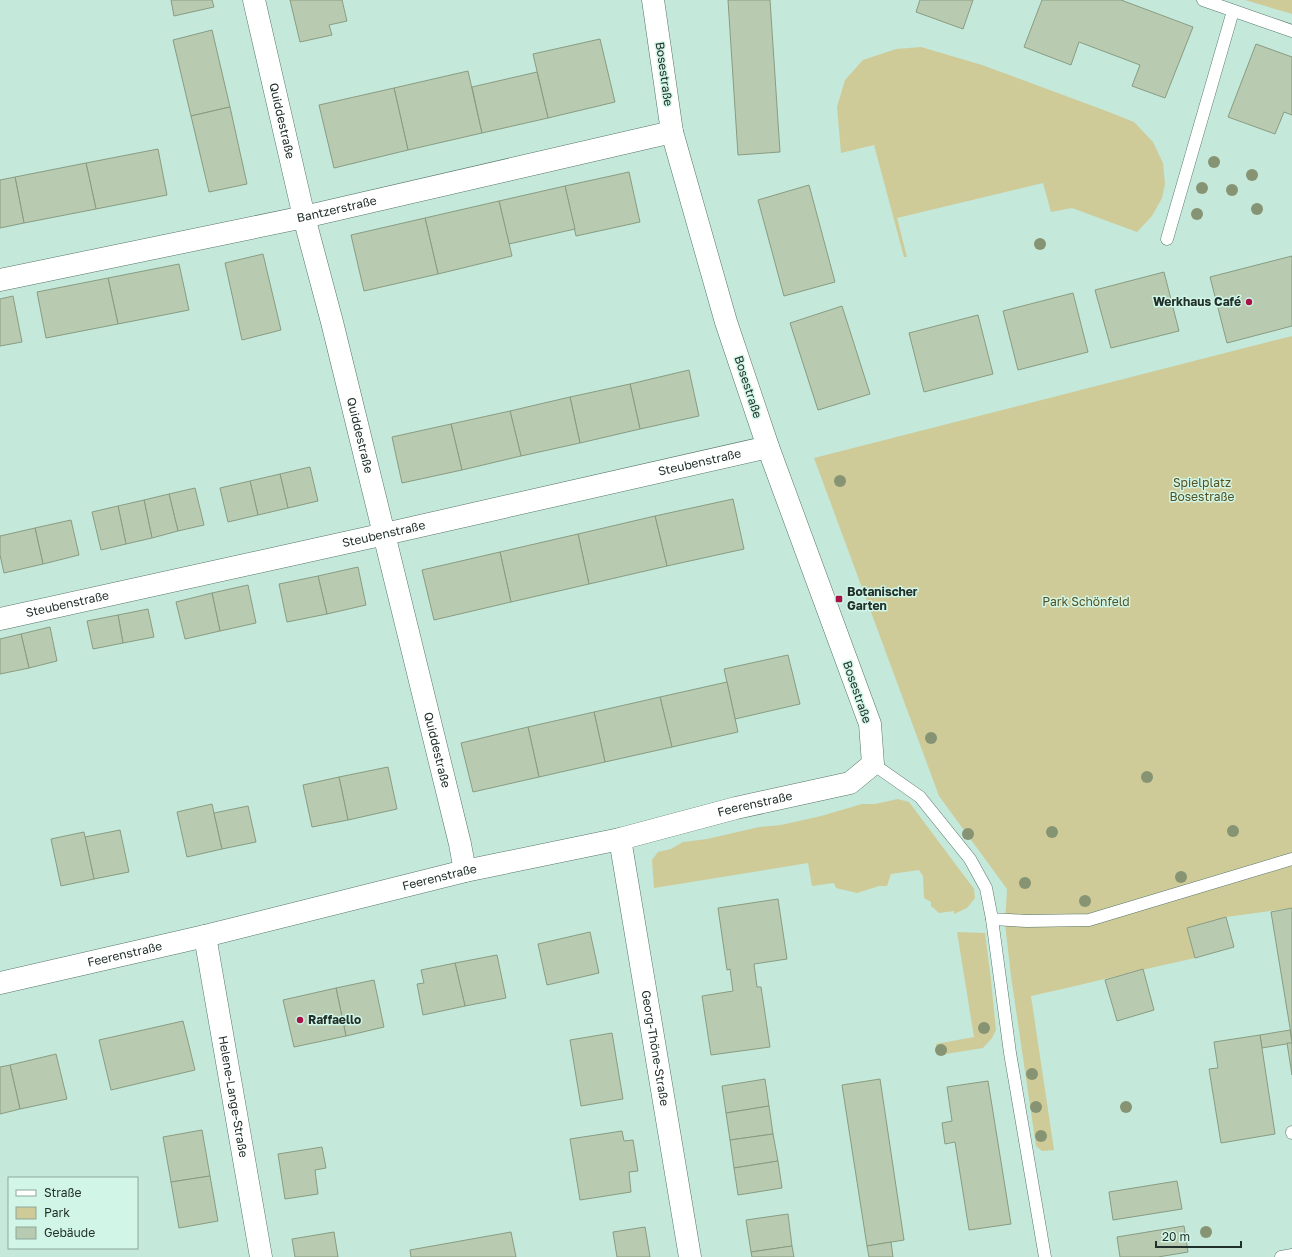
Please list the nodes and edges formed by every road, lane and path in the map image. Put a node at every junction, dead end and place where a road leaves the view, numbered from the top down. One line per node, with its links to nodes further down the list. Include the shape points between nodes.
1 (254, 0): 7 (street, Quiddestraße)
2 (653, 0): 6 (street, Bosestraße)
3 (1203, 0): 4 (lane)
4 (1233, 11): 5 (lane); 8 (lane)
5 (1292, 32)
6 (672, 132): 7 (street, Bantzerstraße); 10 (street, Bosestraße, via 726,322)
7 (304, 217): 9 (street, Bantzerstraße); 11 (street, Quiddestraße)
8 (1167, 239)
9 (0, 280)
10 (768, 447): 11 (street, Steubenstraße); 13 (street, Bosestraße, via 870,724)
11 (385, 534): 12 (street, Steubenstraße); 16 (street, Quiddestraße)
12 (0, 620)
13 (873, 764): 14 (street, Feerenstraße, via 850,783 736,808); 17 (lane, via 920,797 970,859 986,888)
14 (620, 839): 16 (street, Feerenstraße); 22 (street, Georg-Thöne-Straße)
15 (1292, 859): 17 (lane, via 1089,920)
16 (465, 871): 18 (street, Feerenstraße)
17 (992, 919): 23 (lane, via 1010,1053)
18 (206, 936): 19 (street, Feerenstraße); 21 (street, Helene-Lange-Straße)
19 (0, 983)
20 (1292, 1255): 24 (lane)
21 (261, 1257)
22 (690, 1257)
23 (1045, 1257)
24 (1281, 1257)

